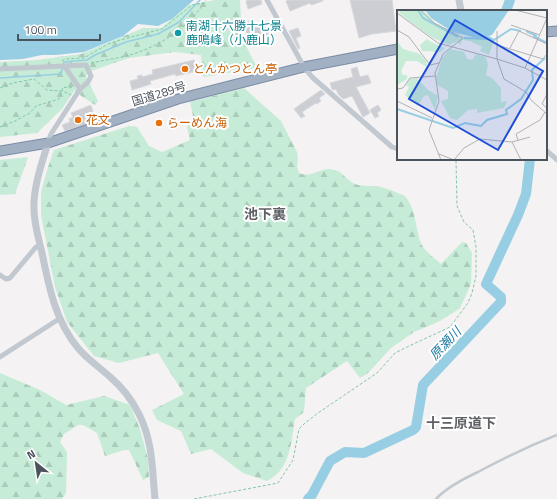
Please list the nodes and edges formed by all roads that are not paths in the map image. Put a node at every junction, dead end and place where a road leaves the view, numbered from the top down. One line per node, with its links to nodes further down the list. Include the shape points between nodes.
1 (267, 0): 8 (street)
2 (460, 0): 3 (main road)
3 (461, 10)
4 (557, 31): 5 (highway)
5 (547, 32)
6 (397, 49): 8 (highway, 国道289号)
7 (65, 66): 9 (street); 10 (street); 10 (street, via 86,64 91,76)
8 (304, 68): 11 (highway, 国道289号, via 178,99); 12 (street, via 386,142)
9 (0, 69)
10 (80, 90): 11 (street, via 50,134)
11 (48, 143): 13 (highway, 国道289号); 16 (street, via 34,203)
12 (397, 149)
13 (0, 151)
14 (547, 151): 15 (street)
15 (557, 160)
16 (40, 247): 17 (street, via 36,247 10,278 6,279); 18 (street)
17 (0, 275)
18 (59, 319): 19 (street); 21 (street, via 78,348 121,387 138,412 150,443)
19 (0, 357)
20 (557, 435): 22 (lane, via 500,459 446,490)
21 (155, 499)
22 (436, 499)

